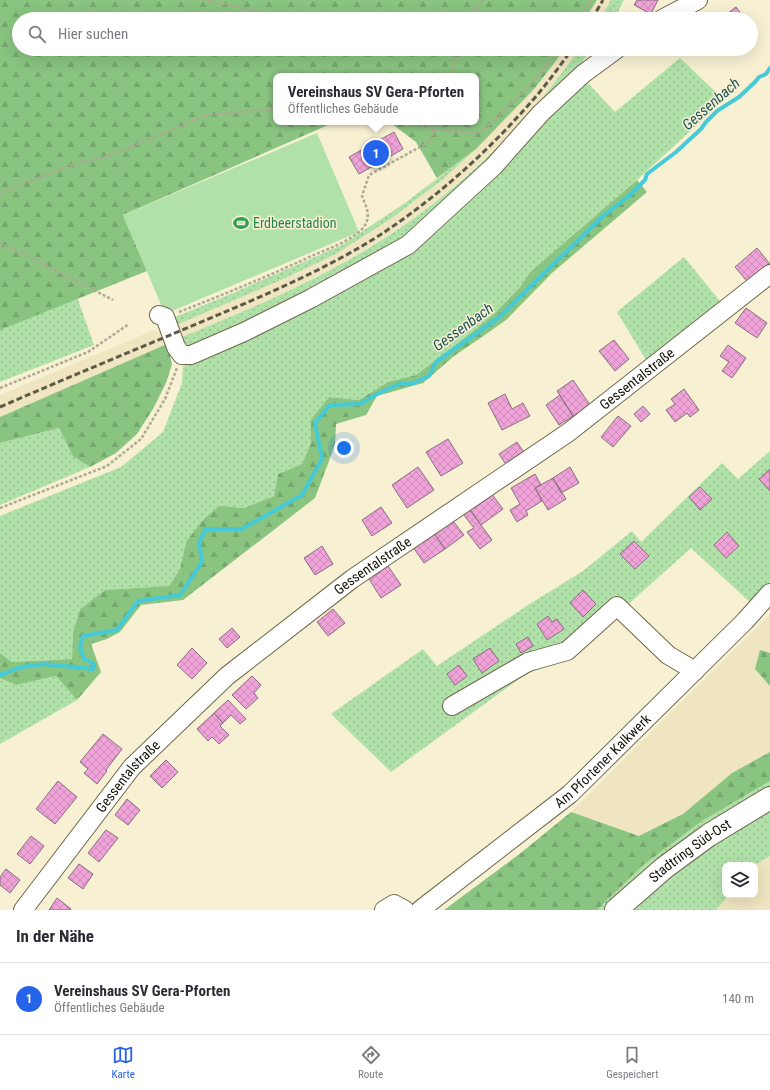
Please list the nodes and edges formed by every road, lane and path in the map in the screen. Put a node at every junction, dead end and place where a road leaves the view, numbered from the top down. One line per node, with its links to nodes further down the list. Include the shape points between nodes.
1 (203, 0): 5 (path)
2 (483, 0): 6 (path)
3 (591, 0): 7 (path)
4 (698, 0): 8 (street)
5 (262, 12)
6 (471, 12)
7 (583, 12)
8 (675, 12)
9 (455, 56): 12 (path)
10 (553, 56): 15 (path, via 521,95 480,133)
11 (607, 56): 22 (street, via 583,74 541,113 494,166 408,245 244,332 191,355)
12 (452, 73)
13 (273, 110): 16 (path, via 208,116 109,156 74,164)
14 (421, 125): 15 (path)
15 (435, 130): 20 (path, via 429,142 369,175 362,196 368,217 365,226 359,232 342,243 231,292)
16 (0, 193)
17 (0, 243): 19 (path)
18 (770, 274): 29 (street, Gessentalstraße, via 569,432 352,579 227,676 132,767)
19 (113, 300)
20 (162, 316): 22 (street, via 176,347)
21 (129, 324): 23 (path, via 88,352)
22 (182, 354): 24 (path, via 165,399 141,439 107,466)
23 (0, 388)
24 (0, 508)
25 (770, 594): 26 (street, Am Pfortener Kalkwerk)
26 (695, 671): 27 (street, via 668,655 617,606 567,651 528,662); 32 (street, Am Pfortener Kalkwerk, via 570,794)
27 (452, 706)
28 (770, 798): 33 (main road, Stadtring Süd-Ost, via 696,844)
29 (23, 910)
30 (384, 910): 31 (street, via 394,904)
31 (405, 910)
32 (420, 910)
33 (616, 910)

